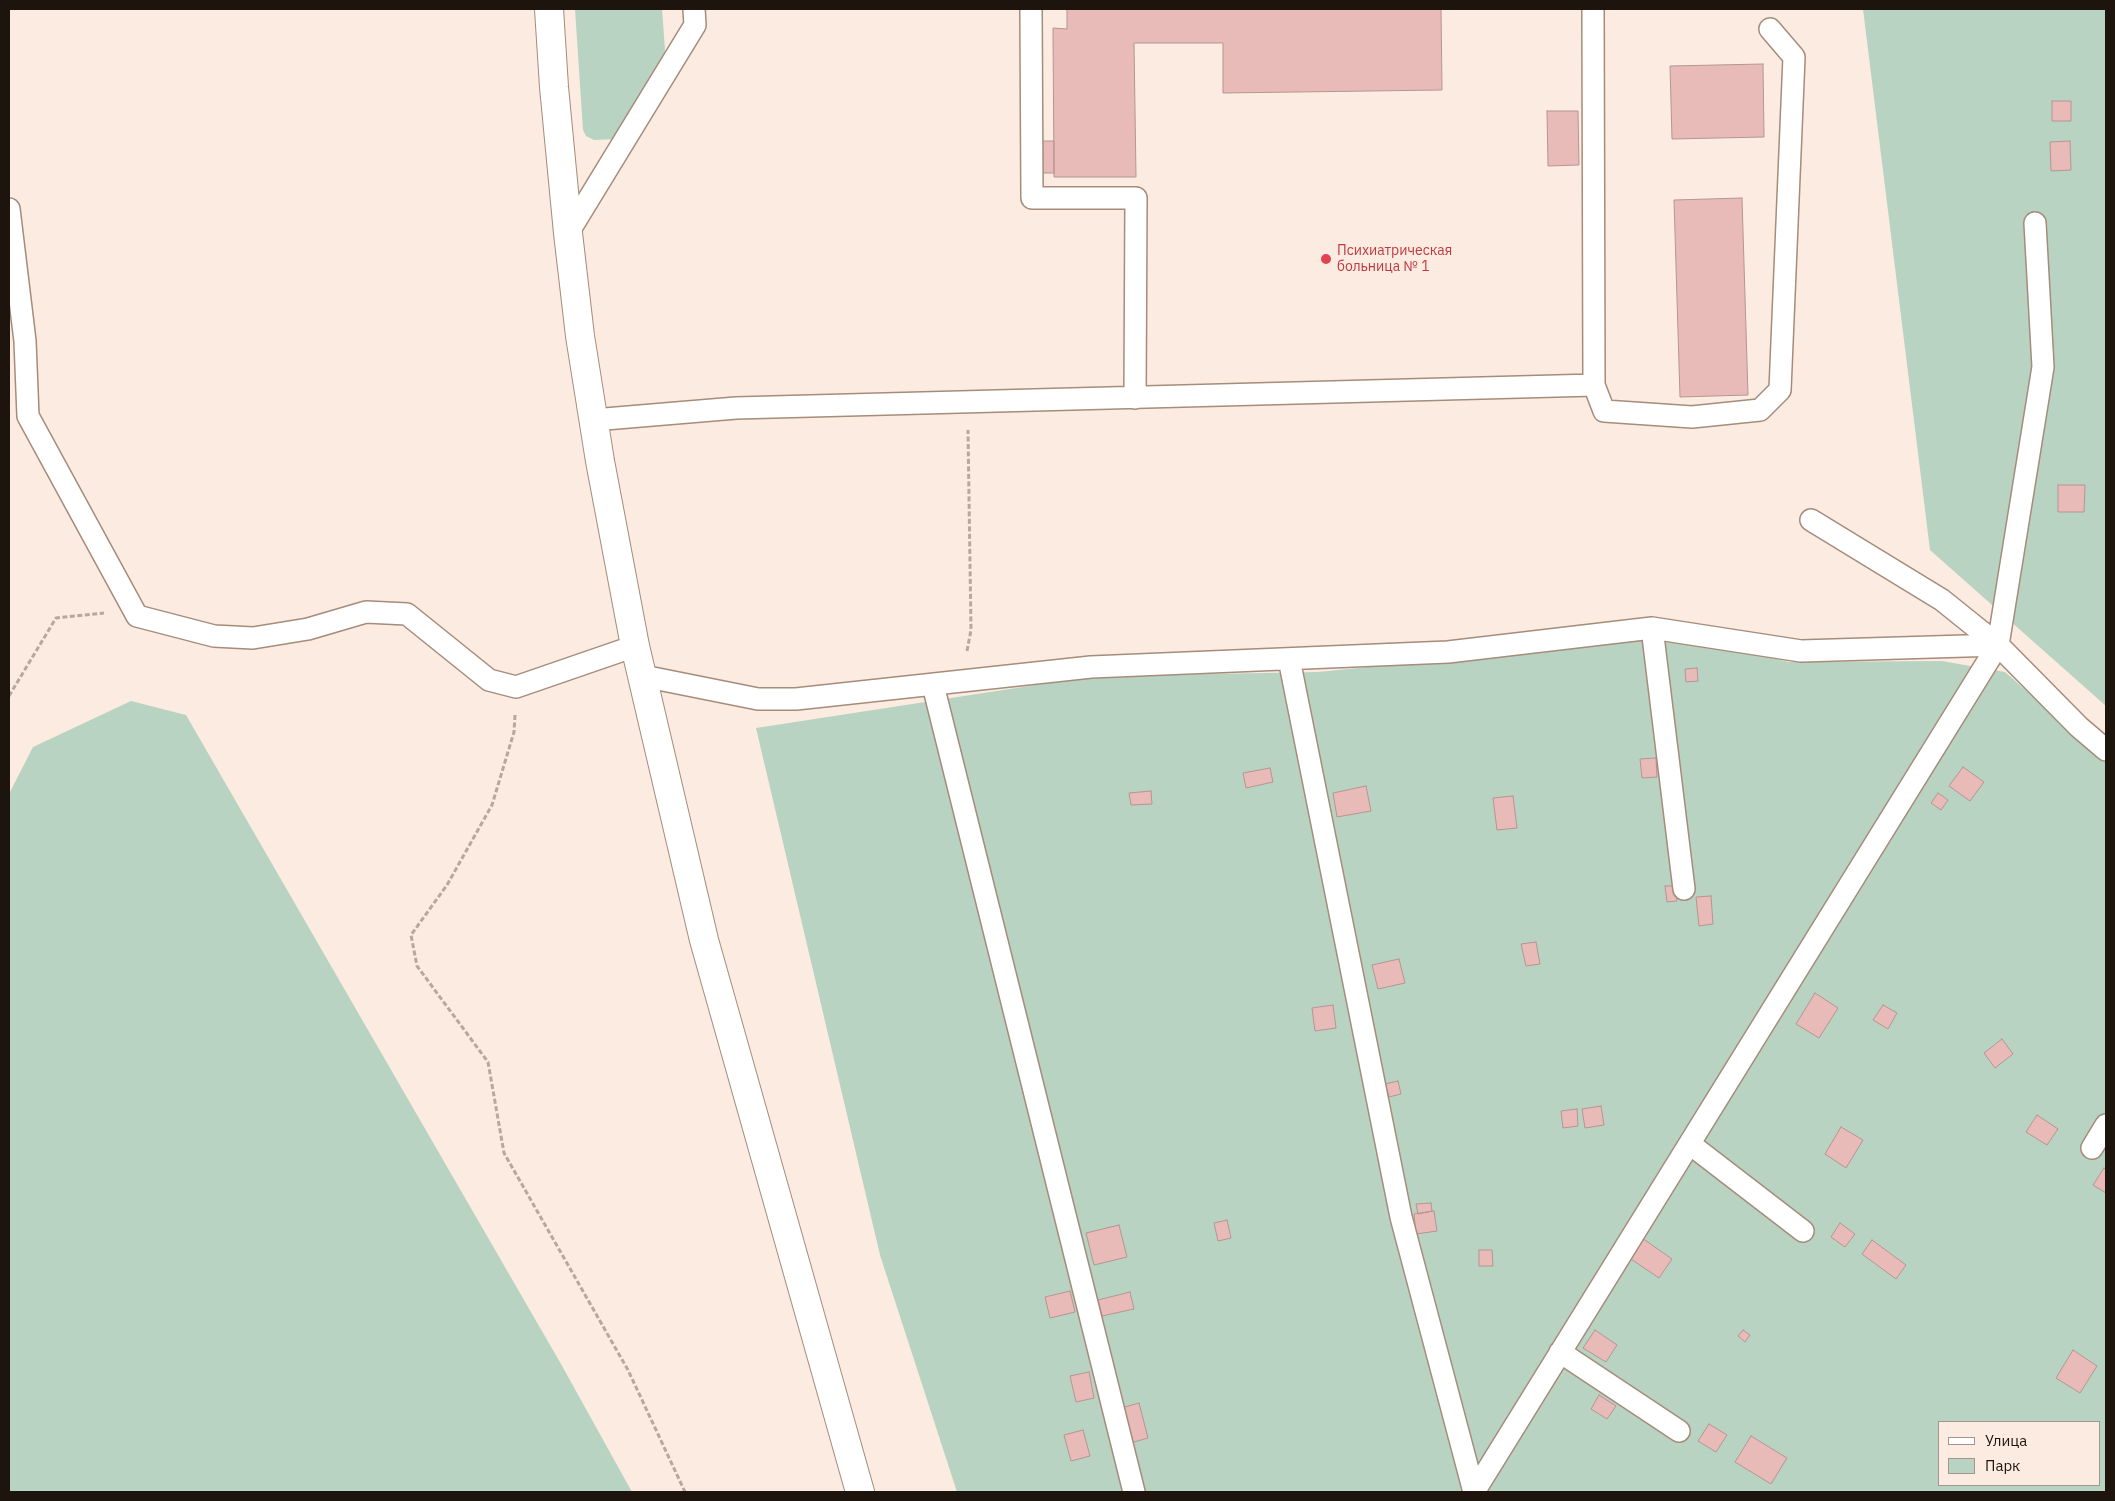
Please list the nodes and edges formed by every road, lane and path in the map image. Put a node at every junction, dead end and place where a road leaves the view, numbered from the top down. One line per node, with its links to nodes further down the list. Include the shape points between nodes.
1 (548, 9): 8 (street)
2 (694, 9): 8 (lane, via 695,25)
3 (1031, 9): 12 (lane, via 1032,198 1136,198)
4 (1593, 9): 11 (lane)
5 (1770, 29): 11 (lane, via 1794,57 1780,390 1760,410 1692,417 1604,411)
6 (9, 209): 10 (lane)
7 (2035, 223): 18 (lane, via 2043,367)
8 (568, 233): 14 (street)
9 (9, 300): 10 (lane)
10 (25, 341): 16 (lane, via 28,416)
11 (1594, 385): 12 (lane)
12 (1135, 398): 13 (lane)
13 (967, 402): 14 (lane, via 736,408); 22 (path, via 972,630)
14 (593, 420): 19 (street)
15 (1811, 520): 18 (lane, via 1942,600)
16 (137, 616): 24 (lane, via 214,636 253,638 308,629 366,612 407,614 489,680); 25 (path, via 103,613 56,618)
17 (1652, 628): 18 (lane, via 1801,650); 20 (lane, via 1448,652); 27 (lane)
18 (1998, 645): 26 (lane); 29 (lane)
19 (635, 646): 21 (street); 24 (lane)
20 (1289, 659): 22 (lane, via 1091,667); 37 (lane, via 1401,1217)
21 (643, 676): 23 (lane, via 758,699 796,699); 35 (street, via 704,940)
22 (961, 681): 23 (lane)
23 (933, 685): 36 (lane)
24 (516, 687): 34 (path, via 514,732 492,805 448,885 411,935 417,966 488,1062 504,1153 628,1370)
25 (9, 696)
26 (2106, 750)
27 (1684, 889)
28 (2106, 1125): 30 (lane)
29 (1690, 1144): 31 (lane); 32 (lane)
30 (2092, 1148)
31 (1803, 1231)
32 (1560, 1352): 33 (lane); 37 (lane)
33 (1679, 1430)
34 (685, 1492)
35 (860, 1492)
36 (1134, 1492)
37 (1474, 1492)

